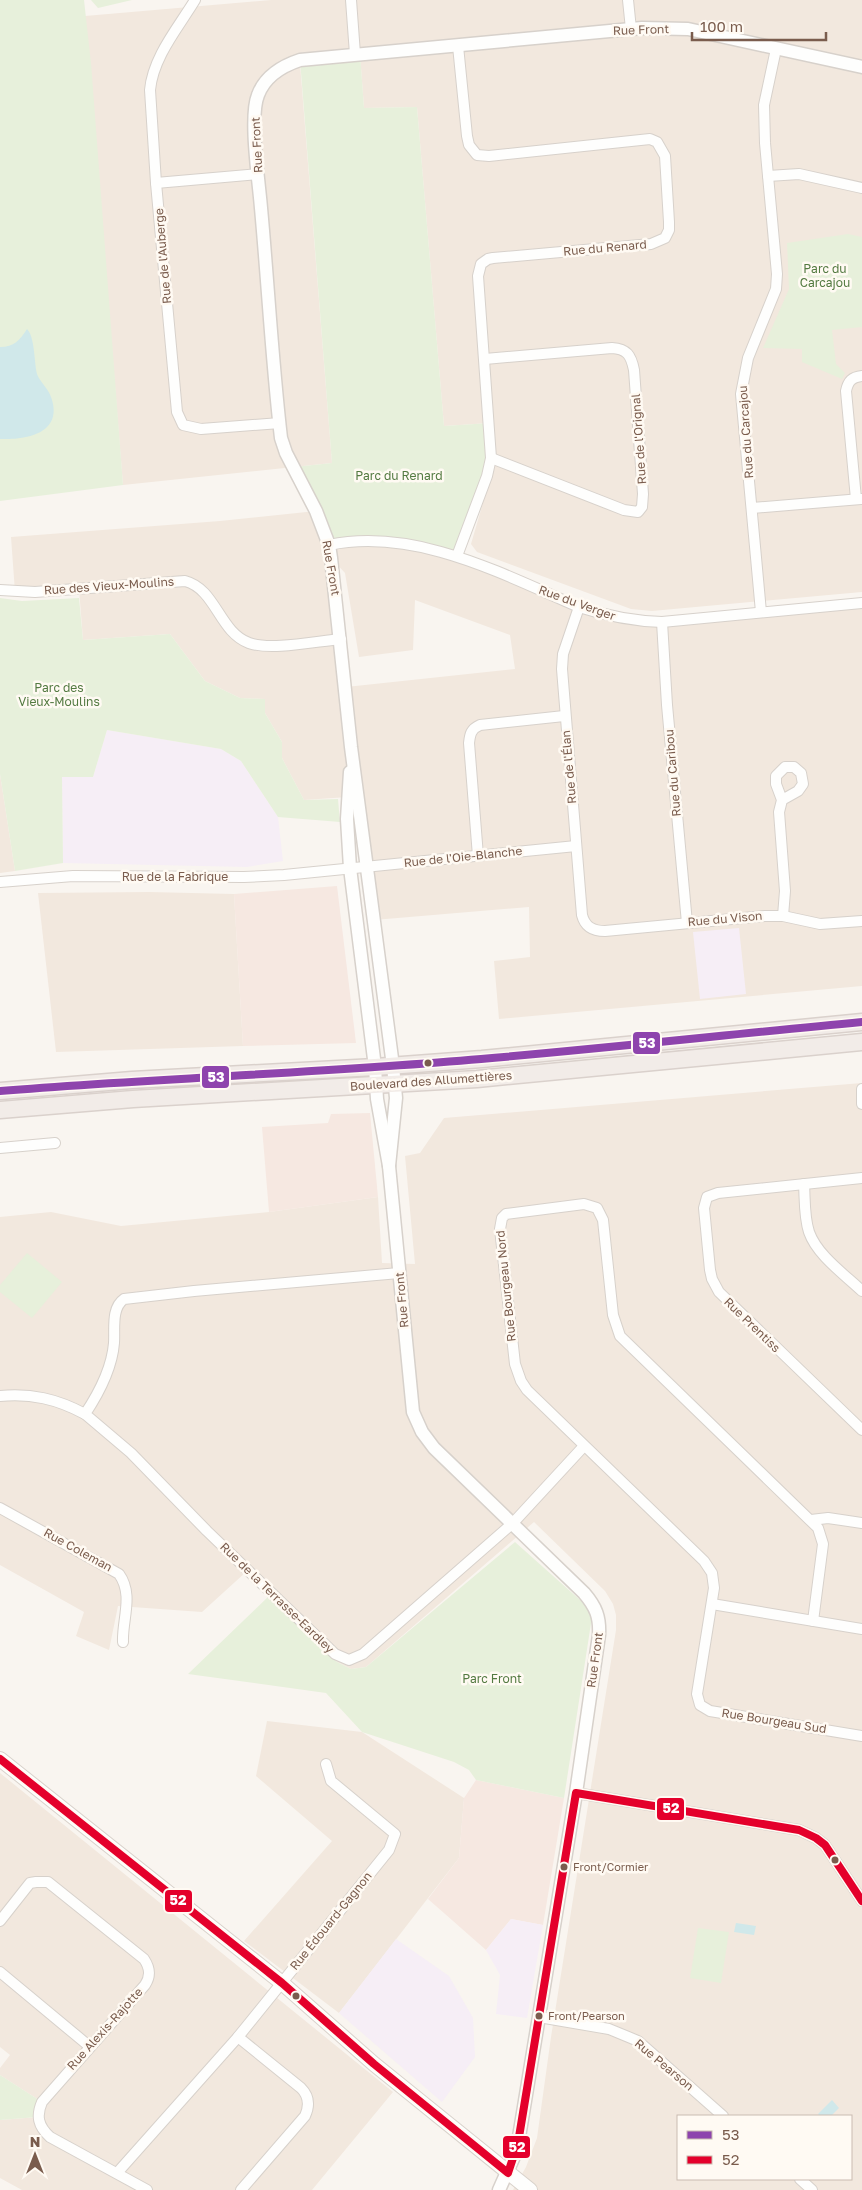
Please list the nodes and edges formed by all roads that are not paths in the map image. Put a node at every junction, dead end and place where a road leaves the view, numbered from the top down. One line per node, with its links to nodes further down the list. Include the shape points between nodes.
1 (195, 0): 11 (street, Rue de l'Auberge, via 151,78)
2 (351, 0): 7 (street)
3 (628, 0): 4 (street)
4 (630, 29): 5 (street, Rue Front); 6 (street, Rue Front, via 688,30)
5 (458, 46): 7 (street, Rue Front); 13 (street, Rue du Renard, via 467,136 477,155 642,139 657,142 666,156 669,230 660,242 493,258 481,264 478,292)
6 (776, 49): 8 (street, Rue Front); 10 (street, Rue du Carcajou, via 764,105)
7 (355, 54): 9 (street, Rue Front, via 288,64 262,86 255,107)
8 (862, 67)
9 (258, 174): 11 (street); 15 (street, Rue Front)
10 (768, 176): 12 (street, via 799,174); 18 (street, Rue du Carcajou, via 776,289 752,343 741,394)
11 (156, 183): 15 (street, Rue de l'Auberge, via 179,419 184,425 201,429)
12 (862, 188)
13 (486, 359): 16 (street, Rue du Renard); 16 (street, Rue de l'Orignal, via 612,348 624,350 634,370 642,507 638,512 624,510)
14 (862, 376): 17 (street, via 854,377 847,384 846,391)
15 (280, 423): 19 (street, Rue Front, via 286,453 316,511)
16 (491, 458): 20 (street, Rue du Renard)
17 (859, 499): 18 (street)
18 (752, 508): 24 (street, Rue du Carcajou)
19 (329, 545): 20 (street, Rue du Verger, via 393,543); 26 (street, Rue Front)
20 (457, 556): 23 (street, Rue du Verger)
21 (0, 590): 26 (street, Rue des Vieux-Moulins, via 35,592 185,581 200,587 230,629 252,644 266,646)
22 (862, 603): 24 (street, Rue du Verger)
23 (579, 607): 25 (street, Rue du Verger, via 615,618); 27 (street, Rue de l'Élan, via 562,662)
24 (761, 612): 25 (street, Rue du Verger)
25 (662, 622): 37 (street, Rue du Caribou)
26 (341, 639): 28 (street, Rue Front)
27 (564, 716): 30 (street, Rue de l'Élan); 31 (street, via 480,725 470,734)
28 (351, 747): 32 (street, Rue Front); 33 (street, Rue Front, via 347,819)
29 (782, 800): 35 (street, via 779,812 785,891)
30 (576, 846): 31 (street, Rue de l'Oie-Blanche); 38 (street, Rue de l'Élan, via 582,915)
31 (478, 856): 32 (street, Rue de l'Oie-Blanche)
32 (367, 866): 33 (street, Rue de l'Oie-Blanche); 41 (street, Rue Front)
33 (350, 868): 34 (street, Rue de la Fabrique, via 244,877 73,876); 42 (street, Rue Front)
34 (0, 882)
35 (783, 916): 36 (street, Rue du Vison, via 820,924); 37 (street, Rue du Vison)
36 (862, 921)
37 (687, 922): 38 (street, Rue du Vison, via 605,931)
38 (589, 927)
39 (862, 1022): 41 (highway, Boulevard des Allumettières)
40 (862, 1042): 43 (highway, Boulevard des Allumettières)
41 (393, 1066): 42 (highway, Boulevard des Allumettières); 43 (street, Rue Front)
42 (375, 1067): 44 (street, Rue Front); 46 (highway, Boulevard des Allumettières, via 132,1080)
43 (395, 1084): 44 (highway, Boulevard des Allumettières); 51 (street, Rue Front)
44 (376, 1085): 48 (highway, Boulevard des Allumettières); 51 (street, Rue Front)
45 (862, 1089): 47 (street)
46 (0, 1091)
47 (862, 1104)
48 (0, 1110)
49 (55, 1143): 50 (street)
50 (0, 1148)
51 (388, 1166): 54 (street, Rue Front)
52 (862, 1178): 53 (street, Rue Prentiss)
53 (804, 1184): 55 (street, via 807,1222 813,1239); 58 (street, Rue Prentiss, via 718,1192 707,1197 704,1208 712,1279 725,1299)
54 (399, 1273): 57 (street, via 124,1300 117,1309 110,1365); 62 (street, Rue Front, via 411,1400 417,1422 434,1448)
55 (862, 1291)
56 (0, 1396): 57 (street, Rue de la Terrasse-Eardley, via 40,1396)
57 (84, 1414): 62 (street, Rue de la Terrasse-Eardley, via 131,1453 335,1654 344,1659 354,1660 363,1654)
58 (862, 1430)
59 (584, 1446): 61 (street, Rue Bourgeau Nord, via 527,1390 517,1372 500,1229 502,1218 512,1212 584,1204 598,1208 604,1220 613,1315 620,1336); 62 (street, Rue de la Terrasse-Eardley); 64 (street, Rue Bourgeau Nord, via 704,1561 712,1574)
60 (0, 1508): 67 (street, Rue Coleman, via 119,1574 128,1596)
61 (811, 1520): 63 (street, via 828,1518); 65 (street, Rue Bourgeau Nord, via 818,1528 823,1544)
62 (513, 1522): 71 (street, Rue Front, via 584,1593 599,1617)
63 (862, 1523)
64 (712, 1604): 65 (street); 68 (street, Rue Bourgeau Sud, via 697,1694 704,1709)
65 (813, 1620): 66 (street)
66 (862, 1628)
67 (123, 1642)
68 (862, 1736)
69 (0, 1759): 75 (main road)
70 (326, 1764): 75 (street, Rue Édouard-Gagnon, via 331,1781 395,1834 389,1850)
71 (576, 1793): 72 (street, via 799,1830 825,1845); 76 (street, Rue Front)
72 (861, 1896)
73 (0, 1921): 78 (street, Rue Alexis-Rajotte, via 30,1884 48,1882 144,1959 149,1975 145,1985)
74 (0, 1972): 78 (street)
75 (282, 1983): 77 (street, Rue Édouard-Gagnon); 81 (main road, via 374,2064)
76 (539, 2017): 79 (street, Rue Pearson, via 609,2029 638,2041); 81 (street, Rue Front, via 518,2143)
77 (238, 2037): 80 (street, Rue Édouard-Gagnon); 84 (street, via 301,2088 309,2104 305,2116)
78 (90, 2046): 80 (street, Rue Alexis-Rajotte, via 42,2102 38,2111 39,2122 50,2136)
79 (722, 2115)
80 (117, 2173): 83 (street, Rue Alexis-Rajotte)
81 (508, 2173): 85 (street, Rue Front); 86 (main road)
82 (801, 2180): 87 (street)
83 (147, 2190)
84 (241, 2190)
85 (499, 2190)
86 (530, 2190)
87 (812, 2190)

